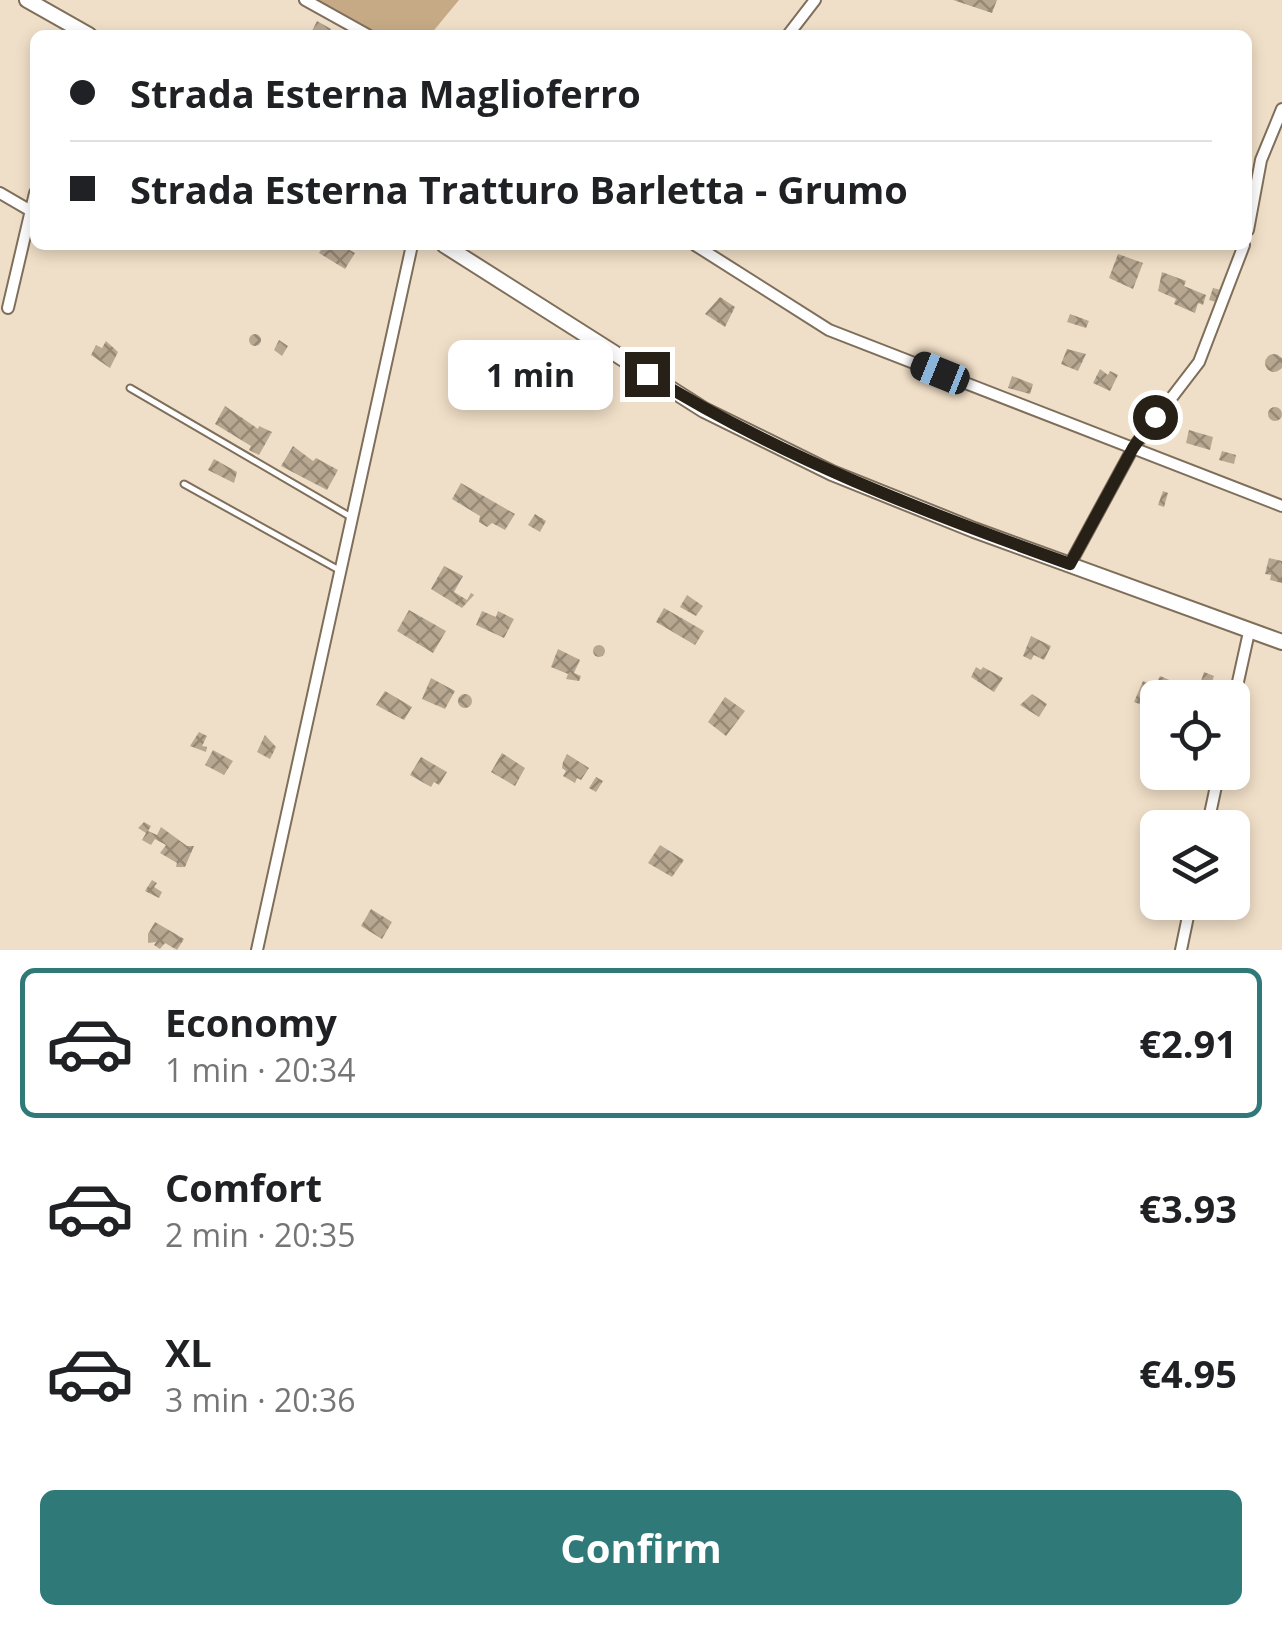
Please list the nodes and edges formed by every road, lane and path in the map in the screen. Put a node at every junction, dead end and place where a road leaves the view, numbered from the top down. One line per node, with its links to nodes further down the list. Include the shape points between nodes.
1 (28, 0): 4 (street)
2 (305, 0): 5 (street)
3 (816, 0): 6 (street)
4 (73, 30)
5 (359, 30)
6 (792, 30)
7 (1282, 109): 9 (street, via 1261,160)
8 (0, 193): 10 (street)
9 (1252, 208)
10 (30, 210)
11 (30, 215): 16 (street)
12 (411, 250): 21 (street)
13 (452, 250): 22 (street, via 704,410 832,473)
14 (703, 250): 18 (street, via 829,330)
15 (1242, 250): 18 (street, via 1199,362)
16 (8, 308)
17 (130, 388): 21 (lane)
18 (1133, 448): 20 (street); 22 (street)
19 (184, 484): 23 (lane)
20 (1282, 506)
21 (351, 517): 23 (street)
22 (1070, 564): 24 (street)
23 (339, 570): 28 (street)
24 (1249, 632): 25 (street); 26 (street)
25 (1282, 642)
26 (1238, 680)
27 (1187, 920): 29 (street)
28 (257, 950)
29 (1181, 950)

